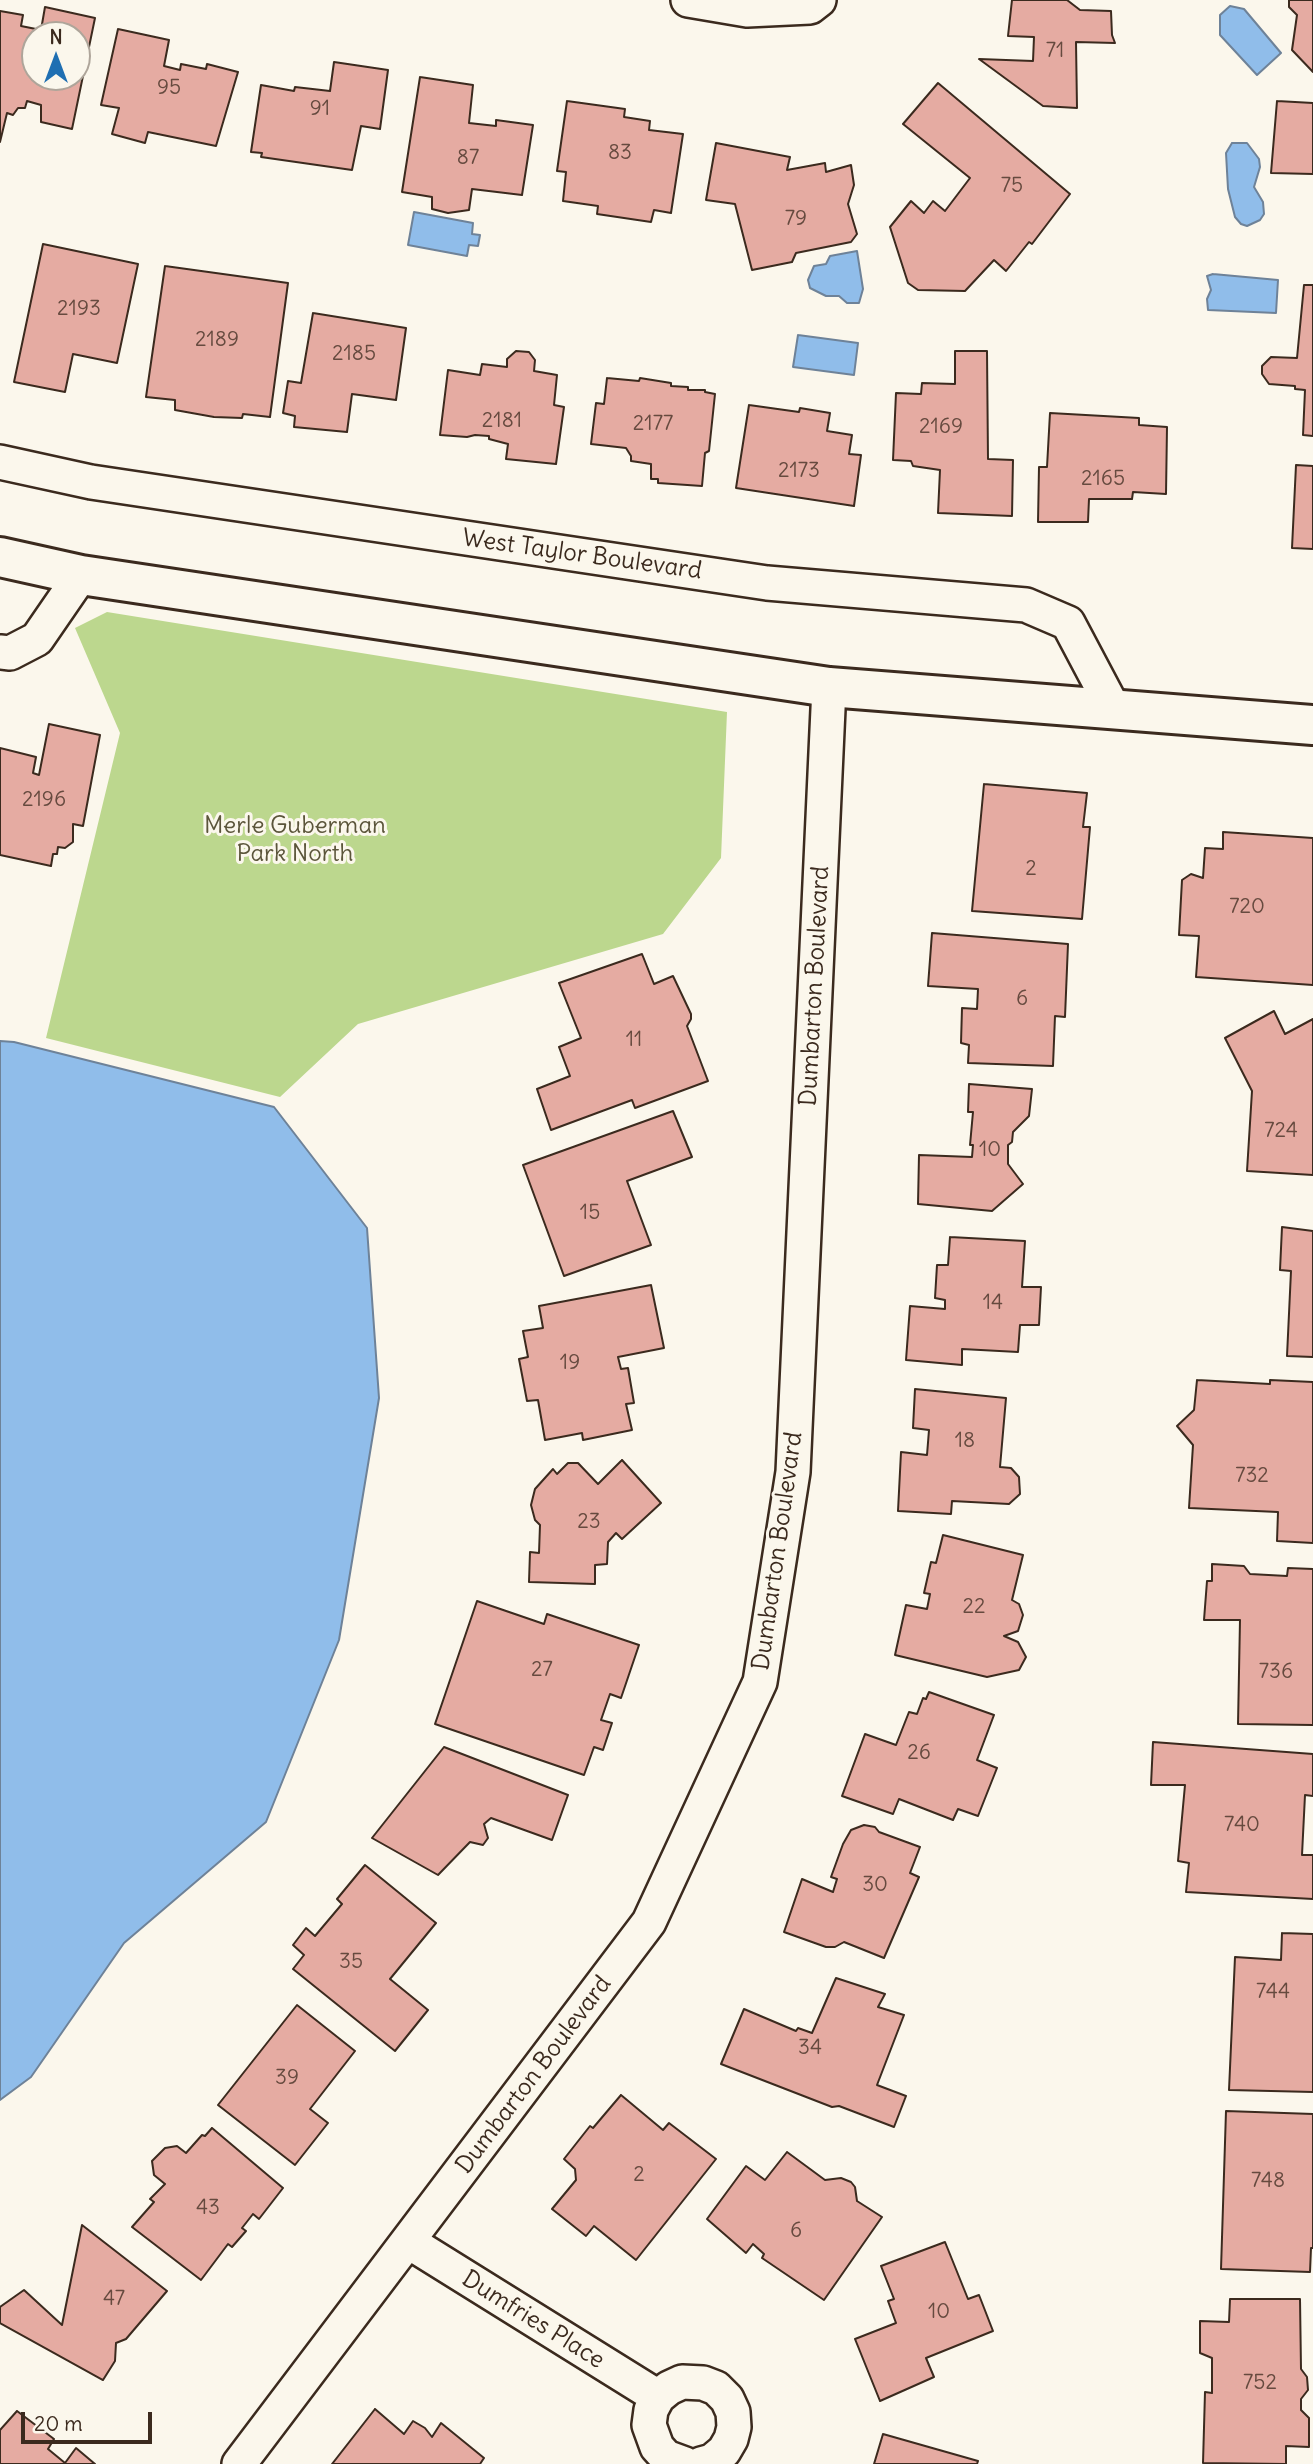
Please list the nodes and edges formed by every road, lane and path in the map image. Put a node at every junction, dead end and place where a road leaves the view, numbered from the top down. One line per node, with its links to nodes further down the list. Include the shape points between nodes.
1 (688, 0): 2 (street, via 747,10 810,7)
2 (818, 0)
3 (0, 462): 8 (street, West Taylor Boulevard, via 91,482 767,583 1026,605 1068,623)
4 (0, 557): 5 (street)
5 (80, 575): 6 (street, via 37,639 10,653); 7 (street)
6 (0, 652)
7 (829, 687): 8 (street); 10 (street, Dumbarton Boulevard, via 793,1472 760,1682 649,1922)
8 (1113, 708): 9 (street)
9 (1313, 725)
10 (409, 2242): 11 (street, Dumfries Place); 12 (street, Dumbarton Boulevard)
11 (658, 2397): 13 (street, via 651,2410 650,2433 666,2457); 14 (street, via 682,2382 703,2382 727,2399 733,2412 731,2439 712,2461)
12 (239, 2464)
13 (685, 2464)
14 (701, 2464)

